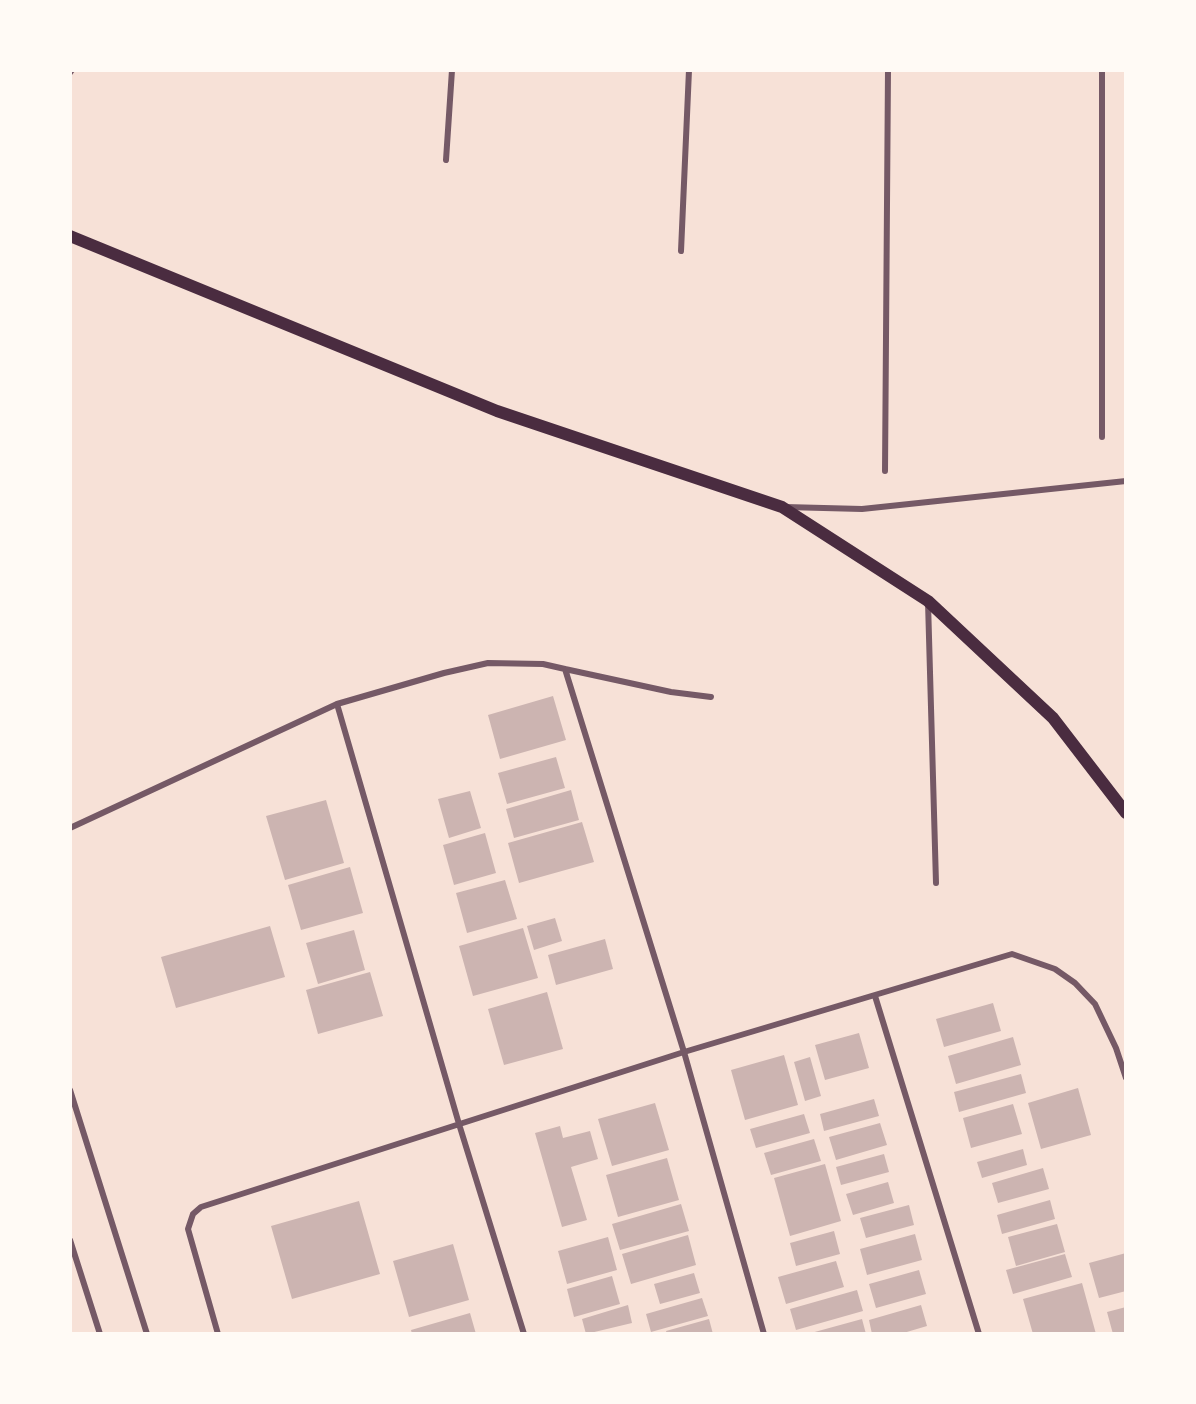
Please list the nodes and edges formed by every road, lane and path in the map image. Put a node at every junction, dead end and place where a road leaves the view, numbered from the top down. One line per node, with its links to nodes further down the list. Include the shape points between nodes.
1 (74, 70): 6 (lane)
2 (452, 70): 7 (street)
3 (689, 70): 9 (street)
4 (888, 70): 11 (street)
5 (1102, 70): 10 (street)
6 (70, 74)
7 (446, 160)
8 (70, 236): 13 (main road, via 497,411)
9 (681, 251)
10 (1102, 437)
11 (885, 471)
12 (1125, 481): 13 (street, via 862,508)
13 (782, 507): 14 (main road)
14 (928, 602): 18 (main road, via 1053,718); 20 (street)
15 (566, 669): 16 (street); 17 (street, via 543,664 488,663); 22 (street)
16 (711, 698)
17 (338, 704): 19 (street); 25 (street)
18 (1125, 813)
19 (70, 828)
20 (936, 883)
21 (875, 996): 22 (street); 23 (street, via 1012,954 1034,960 1061,974 1095,1004); 32 (street)
22 (684, 1052): 25 (street); 31 (street)
23 (1125, 1078)
24 (70, 1090): 28 (street)
25 (459, 1124): 29 (street, via 228,1196 193,1214 188,1229); 30 (street)
26 (70, 1240): 27 (street)
27 (100, 1334)
28 (147, 1334)
29 (218, 1334)
30 (524, 1334)
31 (764, 1334)
32 (979, 1334)

